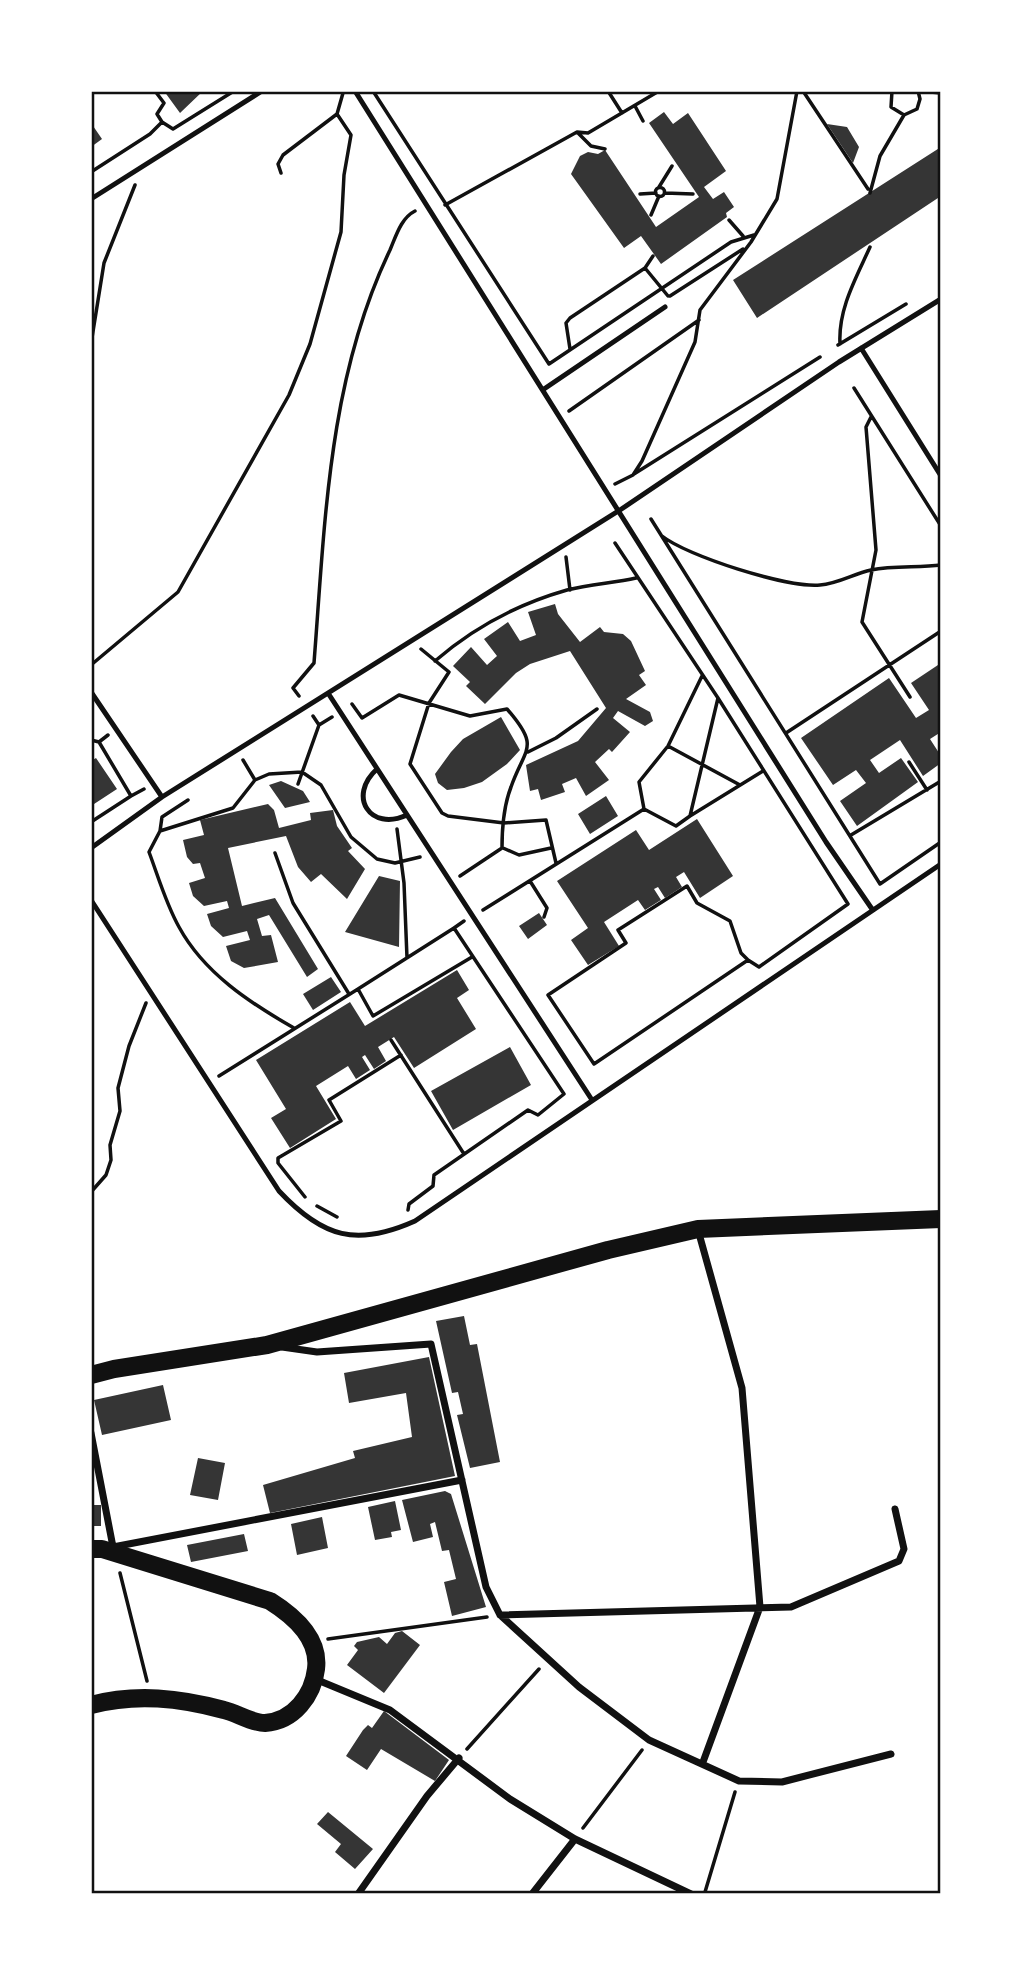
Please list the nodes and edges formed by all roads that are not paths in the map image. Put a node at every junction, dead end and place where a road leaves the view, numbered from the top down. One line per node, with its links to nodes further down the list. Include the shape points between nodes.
1 (262, 91): 3 (lane)
2 (355, 91): 7 (lane)
3 (91, 199)
4 (941, 299): 6 (lane)
5 (665, 307): 7 (lane)
6 (861, 348): 8 (lane); 9 (lane)
7 (544, 389): 9 (lane)
8 (941, 476)
9 (620, 510): 11 (lane); 18 (lane)
10 (91, 692): 13 (lane)
11 (328, 693): 12 (lane); 13 (lane)
12 (377, 769): 14 (lane); 14 (lane, via 362,789 370,814 382,820)
13 (162, 797): 15 (lane)
14 (407, 815): 19 (lane)
15 (91, 848)
16 (941, 864): 18 (lane)
17 (91, 900): 19 (lane, via 279,1191 307,1218 357,1236 376,1237 415,1221)
18 (872, 909): 19 (lane)
19 (592, 1100)
20 (941, 1219): 21 (highway)
21 (698, 1229): 22 (highway); 28 (street, via 742,1388)
22 (267, 1345): 23 (highway); 25 (street, via 317,1352 431,1344)
23 (91, 1375)
24 (91, 1433): 27 (street)
25 (462, 1480): 27 (street); 29 (street, via 486,1587)
26 (895, 1509): 28 (street, via 905,1549 900,1561 791,1607)
27 (105, 1550): 30 (highway, via 271,1601 292,1616 312,1641)
28 (760, 1607): 29 (street); 34 (street)
29 (500, 1615): 34 (street, via 547,1660 649,1740)
30 (315, 1679): 31 (highway, via 295,1711 281,1720 263,1723 226,1710 151,1697); 33 (street, via 390,1710)
31 (91, 1704)
32 (891, 1754): 34 (street, via 782,1782 739,1781)
33 (459, 1758): 35 (street, via 510,1799); 36 (street)
34 (703, 1762)
35 (575, 1839): 37 (street); 38 (street)
36 (358, 1894)
37 (532, 1894)
38 (691, 1894)

